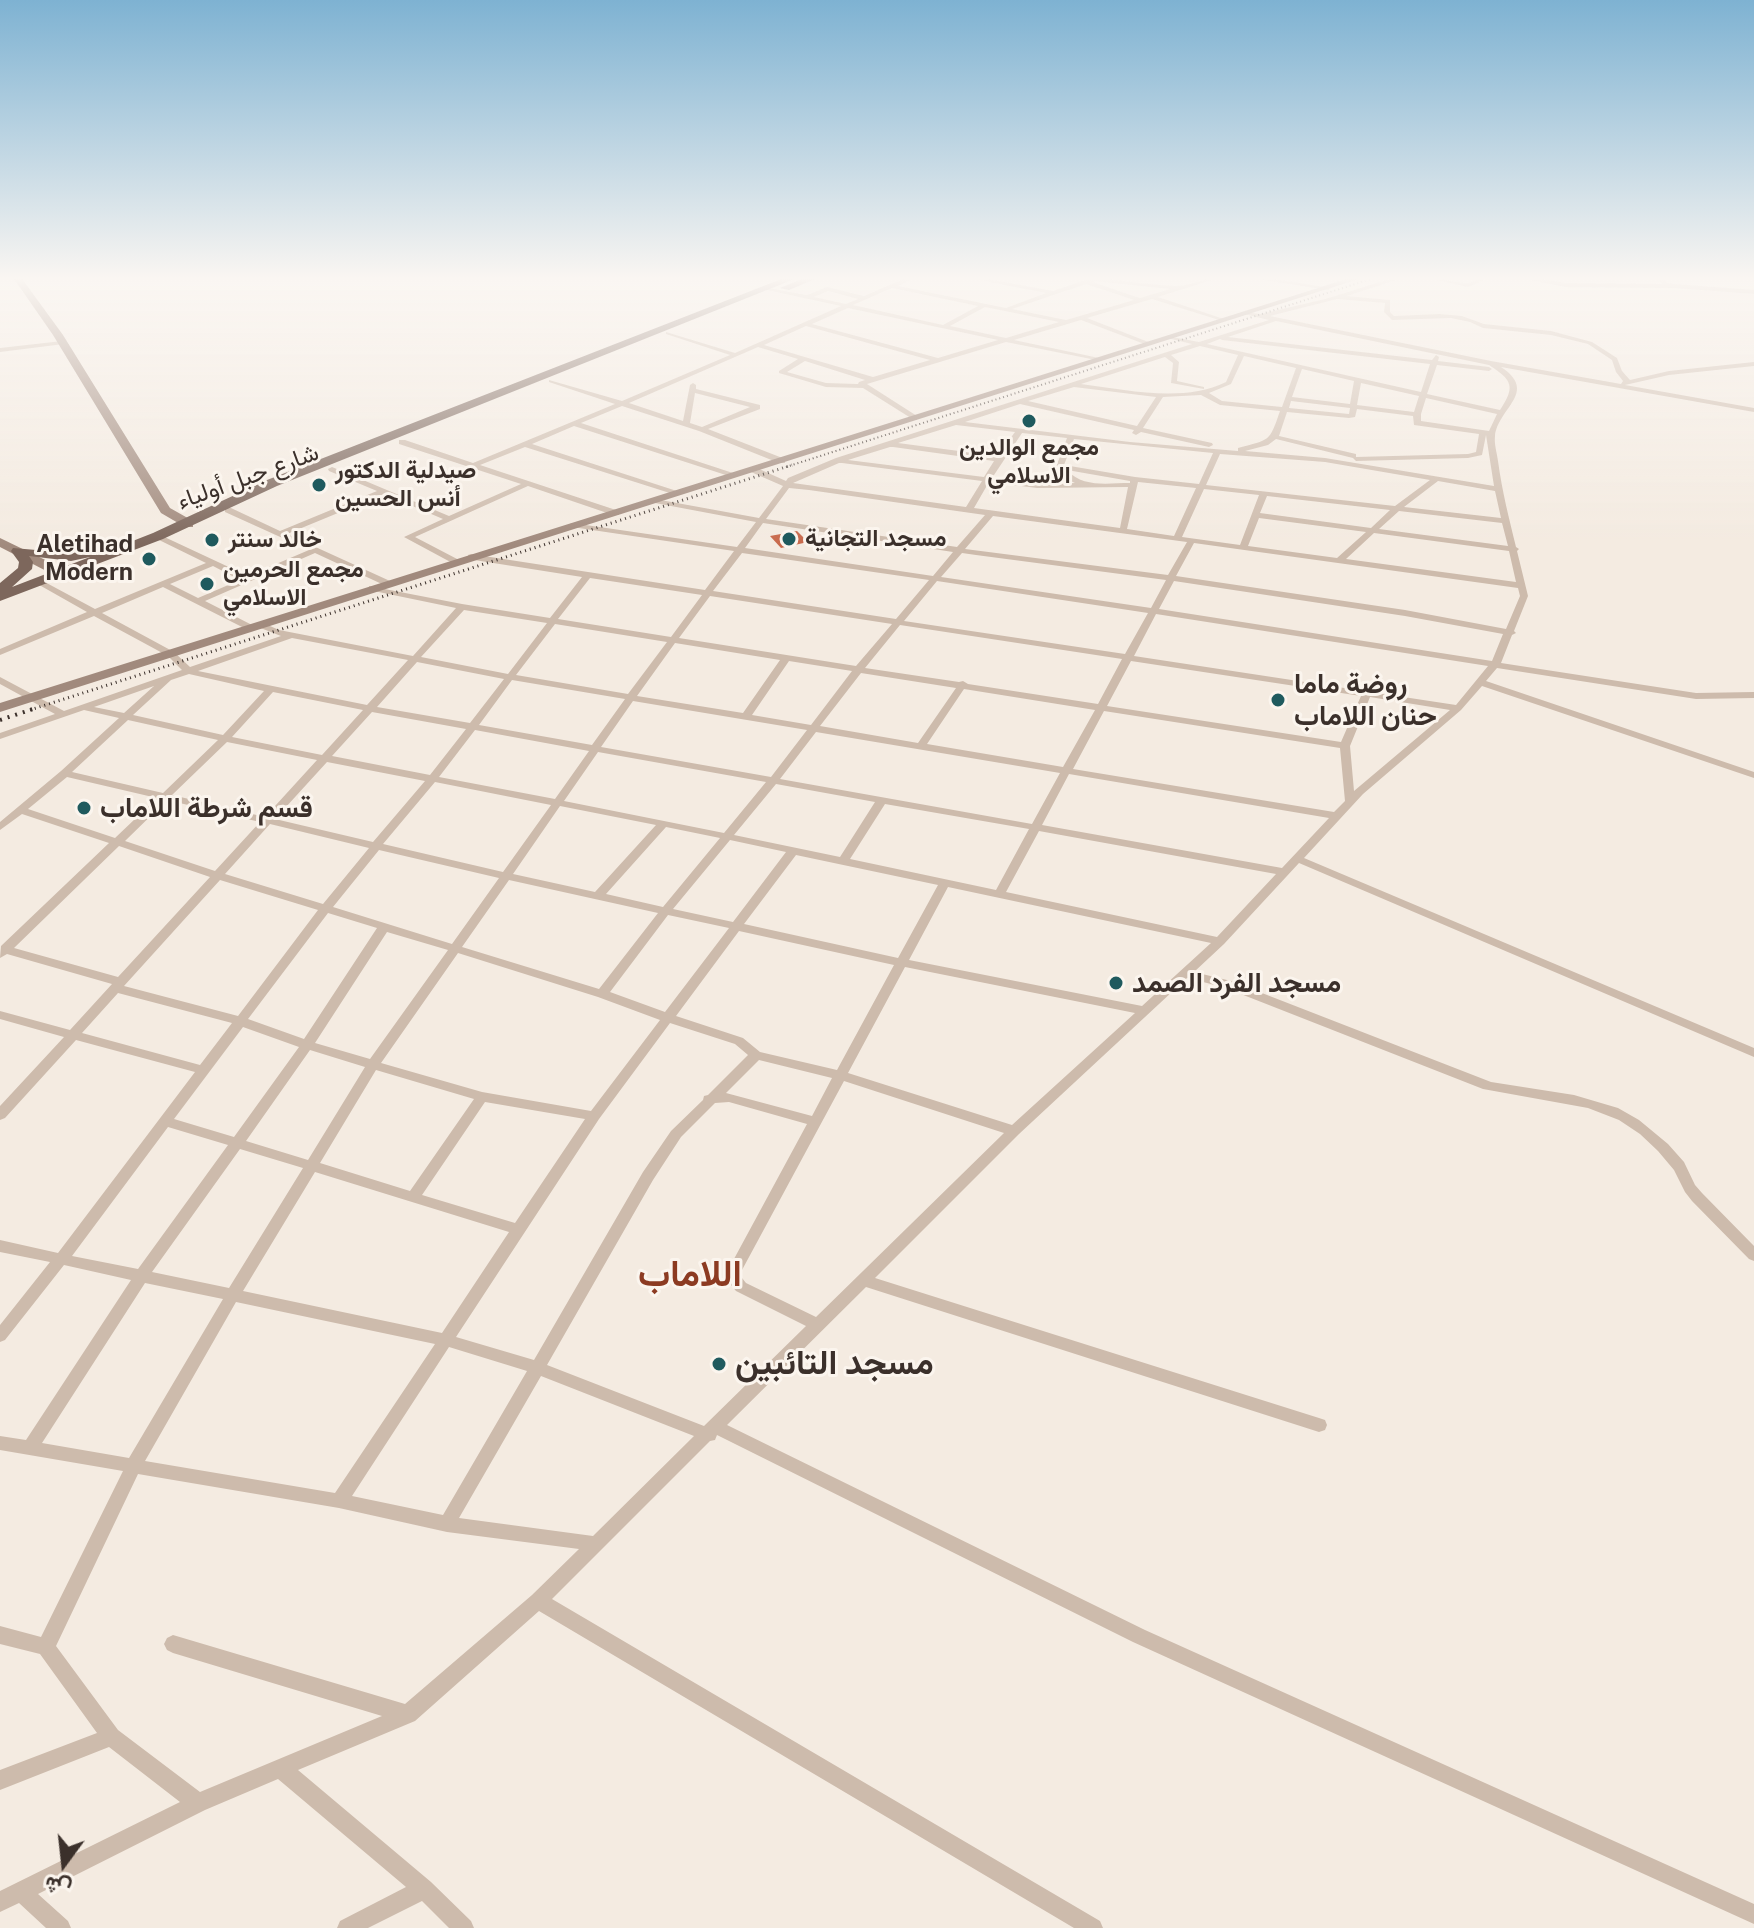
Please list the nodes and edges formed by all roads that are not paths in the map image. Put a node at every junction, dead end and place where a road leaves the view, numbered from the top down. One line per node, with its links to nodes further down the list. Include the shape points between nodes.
1 (76, 366): 93 (street, via 165,510)
2 (574, 366): 93 (main road, شارع جبل أولياء, via 272,483)
3 (588, 366): 26 (main road, شارع جبل أولياء)
4 (710, 366): 23 (street)
5 (792, 366): 30 (street, via 781,372 826,385)
6 (827, 366): 24 (street)
7 (919, 366): 24 (street)
8 (1080, 366): 40 (street)
9 (1128, 366): 29 (street)
10 (1175, 366): 32 (street, via 1173,382)
11 (1236, 366): 32 (street, via 1229,383)
12 (1290, 366): 20 (street)
13 (1320, 366): 22 (street)
14 (1433, 366): 34 (street)
15 (1460, 366): 21 (street)
16 (1495, 366): 21 (street)
17 (1509, 366): 28 (street)
18 (1618, 366): 27 (street)
19 (1735, 366): 27 (street)
20 (1299, 368): 22 (street); 36 (street)
21 (1503, 371): 43 (street, via 1514,386)
22 (1317, 372): 25 (street)
23 (691, 374): 31 (street); 38 (street)
24 (871, 379): 30 (street)
25 (1358, 380): 34 (street); 39 (street)
26 (551, 381): 38 (street); 56 (main road, شارع جبل أولياء)
27 (1628, 382): 28 (street)
28 (1617, 384): 42 (street)
29 (1071, 385): 35 (street); 37 (street)
30 (862, 386): 46 (street)
31 (693, 390): 49 (street); 51 (street, via 757,407)
32 (1211, 390): 33 (street)
33 (1201, 392): 35 (street); 41 (street, via 1220,403)
34 (1423, 395): 43 (street); 44 (street)
35 (1160, 396): 50 (street)
36 (1289, 399): 39 (street); 41 (street)
37 (1021, 402): 45 (street); 50 (street)
38 (621, 404): 48 (street); 49 (street)
39 (1354, 406): 41 (street, via 1349,416); 44 (street)
40 (946, 408): 45 (street); 46 (street)
41 (1285, 409): 55 (street)
42 (1754, 410)
43 (1502, 413): 53 (street)
44 (1417, 414): 53 (street, via 1420,424)
45 (970, 417): 47 (street)
46 (914, 418): 66 (street)
47 (955, 422): 52 (street); 58 (street)
48 (575, 424): 57 (street); 71 (street)
49 (686, 425): 51 (street)
50 (1139, 428): 59 (street); 61 (street)
51 (702, 429): 66 (street)
52 (1020, 431): 54 (street); 62 (street)
53 (1487, 433): 63 (street, via 1479,453 1468,456); 79 (street)
54 (1071, 437): 59 (street); 68 (street)
55 (1275, 437): 61 (street); 63 (street)
56 (402, 442): 67 (street); 69 (main road, شارع جبل أولياء)
57 (525, 444): 67 (street); 81 (street)
58 (890, 444): 62 (street); 64 (street)
59 (1130, 444): 60 (street)
60 (1217, 452): 61 (street); 77 (street)
61 (1234, 452): 65 (street)
62 (999, 459): 72 (street)
63 (1367, 459): 65 (street)
64 (839, 460): 72 (street); 76 (street, via 797,476)
65 (1325, 460): 73 (street)
66 (782, 461): 70 (street)
67 (472, 466): 75 (street)
68 (1060, 467): 74 (street); 78 (street)
69 (332, 469): 80 (street); 85 (main road, شارع جبل أولياء)
70 (754, 470): 71 (street); 76 (street)
71 (735, 475): 81 (street)
72 (987, 480): 78 (street); 84 (street)
73 (1435, 480): 79 (street); 86 (street)
74 (1133, 482): 77 (street); 78 (street); 95 (street)
75 (529, 483): 88 (street); 90 (street)
76 (788, 485): 84 (street); 91 (street)
77 (1200, 485): 82 (street); 99 (street)
78 (1086, 486)
79 (1498, 489): 92 (street)
80 (382, 492): 90 (street); 97 (street)
81 (679, 493): 83 (street)
82 (1264, 494): 86 (street); 89 (street)
83 (655, 501): 88 (street); 91 (street)
84 (969, 509): 87 (street)
85 (228, 510): 93 (main road, شارع جبل أولياء); 97 (street)
86 (1395, 510): 92 (street); 96 (street)
87 (992, 512): 95 (street); 104 (street)
88 (616, 513): 94 (street)
89 (1255, 515): 96 (street); 103 (street)
90 (448, 518): 111 (street, via 408,537)
91 (762, 520): 104 (street); 108 (street)
92 (1507, 521): 105 (street)
93 (182, 525): 98 (main road)
94 (572, 525): 108 (street); 109 (street)
95 (1123, 531): 99 (street)
96 (1373, 531): 105 (street); 110 (street)
97 (280, 534): 106 (street)
98 (158, 536): 102 (main road); 112 (street)
99 (1178, 537): 100 (street)
100 (1192, 540): 103 (street); 115 (street)
101 (0, 542): 107 (street)
102 (134, 544): 107 (main road, via 71,557); 113 (main road)
103 (1243, 547): 110 (street)
104 (962, 549): 115 (street); 117 (street)
105 (1515, 549): 121 (street)
106 (316, 550): 116 (street); 119 (street)
107 (18, 551): 113 (street); 123 (main road, via 27,565)
108 (737, 552): 117 (street); 124 (street)
109 (471, 557): 111 (street); 114 (street)
110 (1340, 560): 121 (street)
111 (456, 562): 119 (street)
112 (213, 563): 116 (street); 120 (street)
113 (61, 573): 118 (main road)
114 (587, 576): 124 (street); 130 (street)
115 (1171, 578): 128 (street); 133 (street, via 1366,604)
116 (248, 580): 126 (street)
117 (936, 580): 128 (street); 131 (street)
118 (38, 582): 125 (main road); 129 (street)
119 (387, 583): 122 (street)
120 (164, 584): 126 (street); 129 (street)
121 (1523, 586): 133 (street, via 1522,609)
122 (372, 588): 127 (street); 132 (street)
123 (0, 590)
124 (709, 594): 131 (street); 135 (street)
125 (0, 597)
126 (198, 601): 132 (street)
127 (462, 607): 130 (street); 140 (street)
128 (1155, 611): 138 (street); 141 (street)
129 (93, 614): 136 (street); 137 (street)
130 (552, 621): 135 (street); 145 (street)
131 (897, 622): 138 (street); 142 (street)
132 (256, 627): 134 (street); 137 (street)
133 (1511, 633): 141 (street)
134 (292, 635): 140 (street); 143 (street)
135 (673, 640): 139 (street); 152 (street)
136 (0, 652)
137 (171, 654): 143 (street); 153 (street)
138 (1130, 656): 150 (street); 155 (street)
139 (787, 657): 142 (street); 160 (street)
140 (414, 658): 145 (street); 157 (street)
141 (1496, 663): 147 (street); 151 (street, via 1696,696)
142 (860, 667): 148 (street); 163 (street)
143 (189, 671): 144 (street); 149 (street)
144 (168, 677): 154 (street); 161 (street)
145 (509, 677): 152 (street); 162 (street)
146 (0, 680): 153 (street)
147 (1482, 683): 158 (street); 172 (street)
148 (963, 684): 155 (street); 166 (street)
149 (270, 690): 157 (street); 165 (street)
150 (1367, 693): 158 (street); 167 (street)
151 (1754, 695)
152 (632, 696): 160 (street); 168 (street)
153 (32, 698): 156 (street); 159 (street)
154 (82, 707): 159 (street); 161 (street)
155 (1100, 707): 167 (street); 170 (street)
156 (0, 708)
157 (367, 708): 162 (street); 169 (street)
158 (1458, 708): 178 (street)
159 (63, 714): 164 (street)
160 (746, 716): 163 (street)
161 (128, 717): 165 (street); 171 (street)
162 (472, 726): 168 (street); 173 (street)
163 (814, 728): 166 (street); 174 (street)
164 (0, 736)
165 (225, 739): 169 (street); 175 (street)
166 (921, 745): 170 (street)
167 (1345, 746): 178 (street)
168 (596, 748): 174 (street); 177 (street)
169 (325, 756): 173 (street); 181 (street)
170 (1067, 771): 180 (street); 184 (street)
171 (65, 773): 175 (street); 179 (street)
172 (1754, 775)
173 (433, 778): 177 (street); 187 (street)
174 (774, 780): 176 (street); 185 (street)
175 (166, 795): 181 (street); 186 (street)
176 (882, 800): 184 (street); 190 (street)
177 (559, 801): 182 (street); 193 (street)
178 (1350, 802): 180 (street)
179 (20, 810): 183 (street); 186 (street)
180 (1336, 816): 189 (street)
181 (268, 822): 187 (street); 192 (street)
182 (663, 823): 185 (street); 196 (street)
183 (0, 827)
184 (1035, 829): 191 (street); 195 (street)
185 (729, 836): 188 (street); 198 (street)
186 (115, 843): 192 (street); 203 (street)
187 (376, 846): 193 (street); 197 (street)
188 (793, 851): 190 (street); 199 (street)
189 (1298, 859): 191 (street); 214 (street)
190 (843, 862): 194 (street)
191 (1285, 872): 201 (street)
192 (219, 876): 197 (street); 206 (street)
193 (506, 876): 196 (street); 202 (street)
194 (944, 884): 195 (street); 204 (street)
195 (999, 894): 201 (street)
196 (599, 895): 198 (street)
197 (325, 909): 200 (street); 211 (street)
198 (666, 910): 199 (street); 207 (street)
199 (736, 926): 204 (street); 210 (street)
200 (383, 928): 202 (street); 213 (street)
201 (1220, 941): 205 (street)
202 (455, 949): 207 (street); 216 (street)
203 (3, 952): 206 (street)
204 (903, 963): 208 (street); 218 (street)
205 (1186, 974): 208 (street); 231 (street, via 1227,984 1488,1086 1605,1108 1638,1125)
206 (118, 985): 211 (street); 212 (street)
207 (602, 994): 210 (street)
208 (1143, 1010): 225 (street)
209 (0, 1015): 212 (street)
210 (669, 1018): 215 (street, via 739,1041); 222 (street)
211 (240, 1021): 213 (street); 217 (street)
212 (70, 1036): 217 (street); 221 (street)
213 (307, 1045): 216 (street); 226 (street)
214 (1754, 1053)
215 (756, 1055): 218 (street); 220 (street)
216 (373, 1065): 219 (street); 227 (street)
217 (202, 1070): 223 (street)
218 (842, 1076): 224 (street); 225 (street)
219 (482, 1097): 222 (street); 228 (street)
220 (709, 1099): 224 (street, via 729,1097); 239 (street, via 676,1134 641,1187)
221 (0, 1115)
222 (594, 1116): 229 (street)
223 (166, 1121): 226 (street); 232 (street)
224 (816, 1122): 236 (street, via 734,1280)
225 (1014, 1131): 234 (street)
226 (237, 1141): 227 (street); 233 (street)
227 (311, 1164): 228 (street); 235 (street)
228 (414, 1196): 229 (street)
229 (519, 1230): 238 (street)
230 (0, 1246): 232 (street)
231 (1754, 1255)
232 (61, 1259): 233 (street); 237 (street)
233 (141, 1277): 235 (street); 243 (street)
234 (863, 1280): 236 (street); 240 (street)
235 (232, 1296): 238 (street); 244 (street)
236 (818, 1325): 241 (street)
237 (0, 1336)
238 (447, 1340): 239 (street); 245 (street)
239 (539, 1368): 241 (street); 246 (street)
240 (1319, 1425)
241 (712, 1431): 247 (street); 260 (street, via 1139,1636)
242 (0, 1443): 243 (street)
243 (30, 1448): 244 (street)
244 (134, 1465): 245 (street); 251 (street)
245 (339, 1501): 246 (street)
246 (447, 1524): 247 (street)
247 (597, 1544): 248 (street)
248 (538, 1601): 252 (street); 264 (street)
249 (0, 1635): 251 (street)
250 (173, 1644): 252 (street)
251 (46, 1647): 253 (street)
252 (408, 1714): 254 (street)
253 (111, 1737): 255 (street); 256 (street)
254 (280, 1768): 256 (street); 257 (street)
255 (0, 1780)
256 (198, 1803): 258 (street)
257 (424, 1889): 262 (street); 263 (street)
258 (22, 1893): 259 (street); 261 (street)
259 (0, 1902)
260 (1754, 1914)
261 (61, 1928)
262 (347, 1928)
263 (464, 1928)
264 (1093, 1928)

